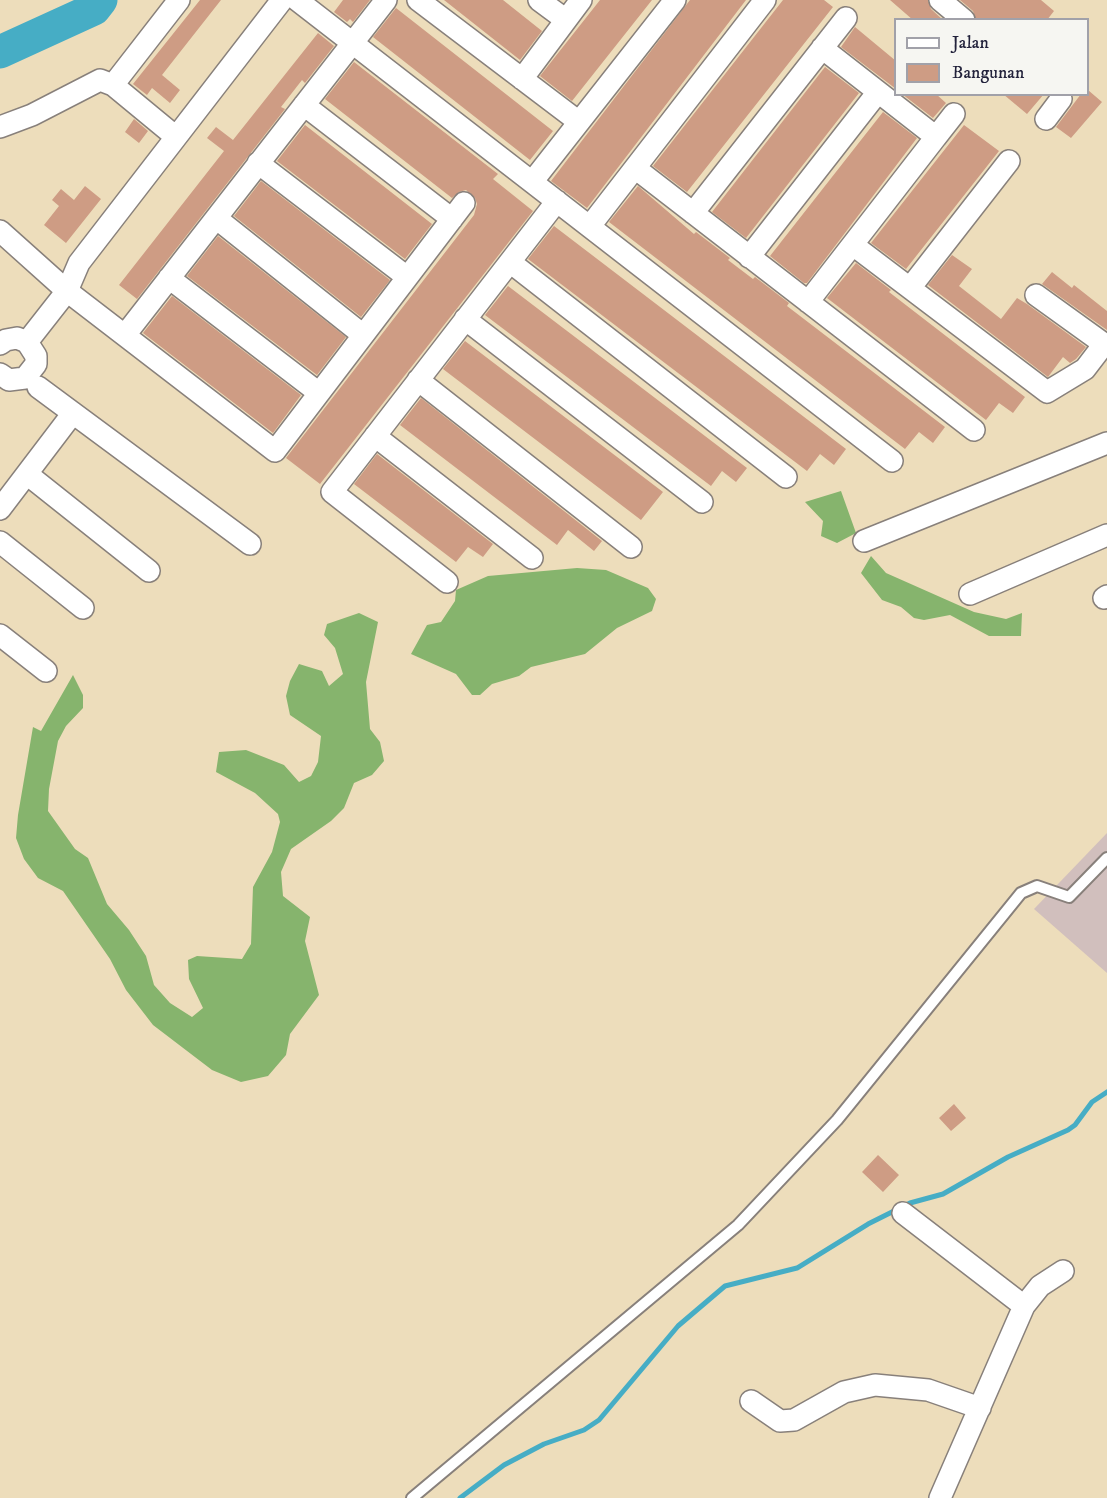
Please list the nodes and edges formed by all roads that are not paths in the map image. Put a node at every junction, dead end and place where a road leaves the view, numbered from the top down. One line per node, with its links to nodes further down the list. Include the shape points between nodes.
1 (179, 0): 17 (street)
2 (282, 0): 25 (street)
3 (297, 0): 14 (street)
4 (386, 0): 14 (street)
5 (418, 0): 16 (street)
6 (539, 0): 13 (street)
7 (581, 0): 13 (street)
8 (675, 0): 23 (street)
9 (765, 0): 29 (street)
10 (940, 0): 12 (street)
11 (846, 18): 15 (street)
12 (962, 18)
13 (566, 20): 16 (street)
14 (352, 43): 20 (street); 30 (street)
15 (822, 48): 18 (street); 32 (street)
16 (522, 78): 23 (street)
17 (113, 85): 24 (street, via 100,80); 25 (street)
18 (878, 92): 26 (street); 37 (street)
19 (1061, 96): 22 (street)
20 (304, 105): 28 (street); 39 (street, via 458,211)
21 (954, 114): 26 (street)
22 (1046, 119)
23 (579, 122): 30 (street)
24 (0, 127)
25 (176, 137): 42 (street, via 79,262)
26 (936, 137): 36 (street)
27 (1009, 161): 41 (street)
28 (258, 164): 33 (street); 39 (street)
29 (635, 168): 32 (street); 34 (street)
30 (532, 182): 31 (street)
31 (557, 201): 34 (street); 38 (street)
32 (693, 213): 37 (street)
33 (216, 218): 40 (street); 47 (street)
34 (590, 226): 58 (street)
35 (0, 231): 42 (street)
36 (853, 245): 41 (street); 44 (street)
37 (750, 257): 44 (street)
38 (510, 262): 45 (street); 60 (street)
39 (407, 277): 47 (street)
40 (169, 278): 46 (street); 53 (street)
41 (910, 288): 43 (street, via 1047,392 1084,369 1104,344)
42 (67, 291): 46 (street); 48 (street)
43 (1036, 295)
44 (808, 302): 55 (street)
45 (465, 320): 51 (street); 61 (street)
46 (125, 335): 53 (street, via 275,451)
47 (363, 335): 53 (street)
48 (27, 342): 49 (street, via 16,338); 50 (street, via 36,356 32,372 17,380)
49 (0, 344)
50 (0, 376)
51 (418, 380): 56 (street); 67 (street)
52 (38, 387): 54 (street)
53 (319, 393)
54 (74, 413): 59 (street); 66 (street)
55 (974, 430)
56 (375, 436): 68 (street); 70 (street, via 332,492)
57 (1107, 442): 64 (street)
58 (892, 461)
59 (27, 474): 62 (street); 69 (street)
60 (786, 477)
61 (702, 502)
62 (0, 509)
63 (1107, 535): 71 (street)
64 (864, 541)
65 (0, 542): 72 (street)
66 (250, 544)
67 (631, 547)
68 (532, 558)
69 (149, 572)
70 (447, 582)
71 (970, 594)
72 (83, 608)
73 (0, 635): 74 (street)
74 (46, 671)
75 (1107, 858): 81 (lane, via 1069,897 1037,886 1021,893 837,1120 738,1225)
76 (903, 1213): 78 (street)
77 (1064, 1271): 78 (street, via 1040,1286)
78 (1024, 1305): 80 (street)
79 (751, 1401): 80 (street, via 780,1421 794,1420 844,1392 875,1385 928,1390)
80 (980, 1408): 82 (street)
81 (412, 1498)
82 (940, 1498)

